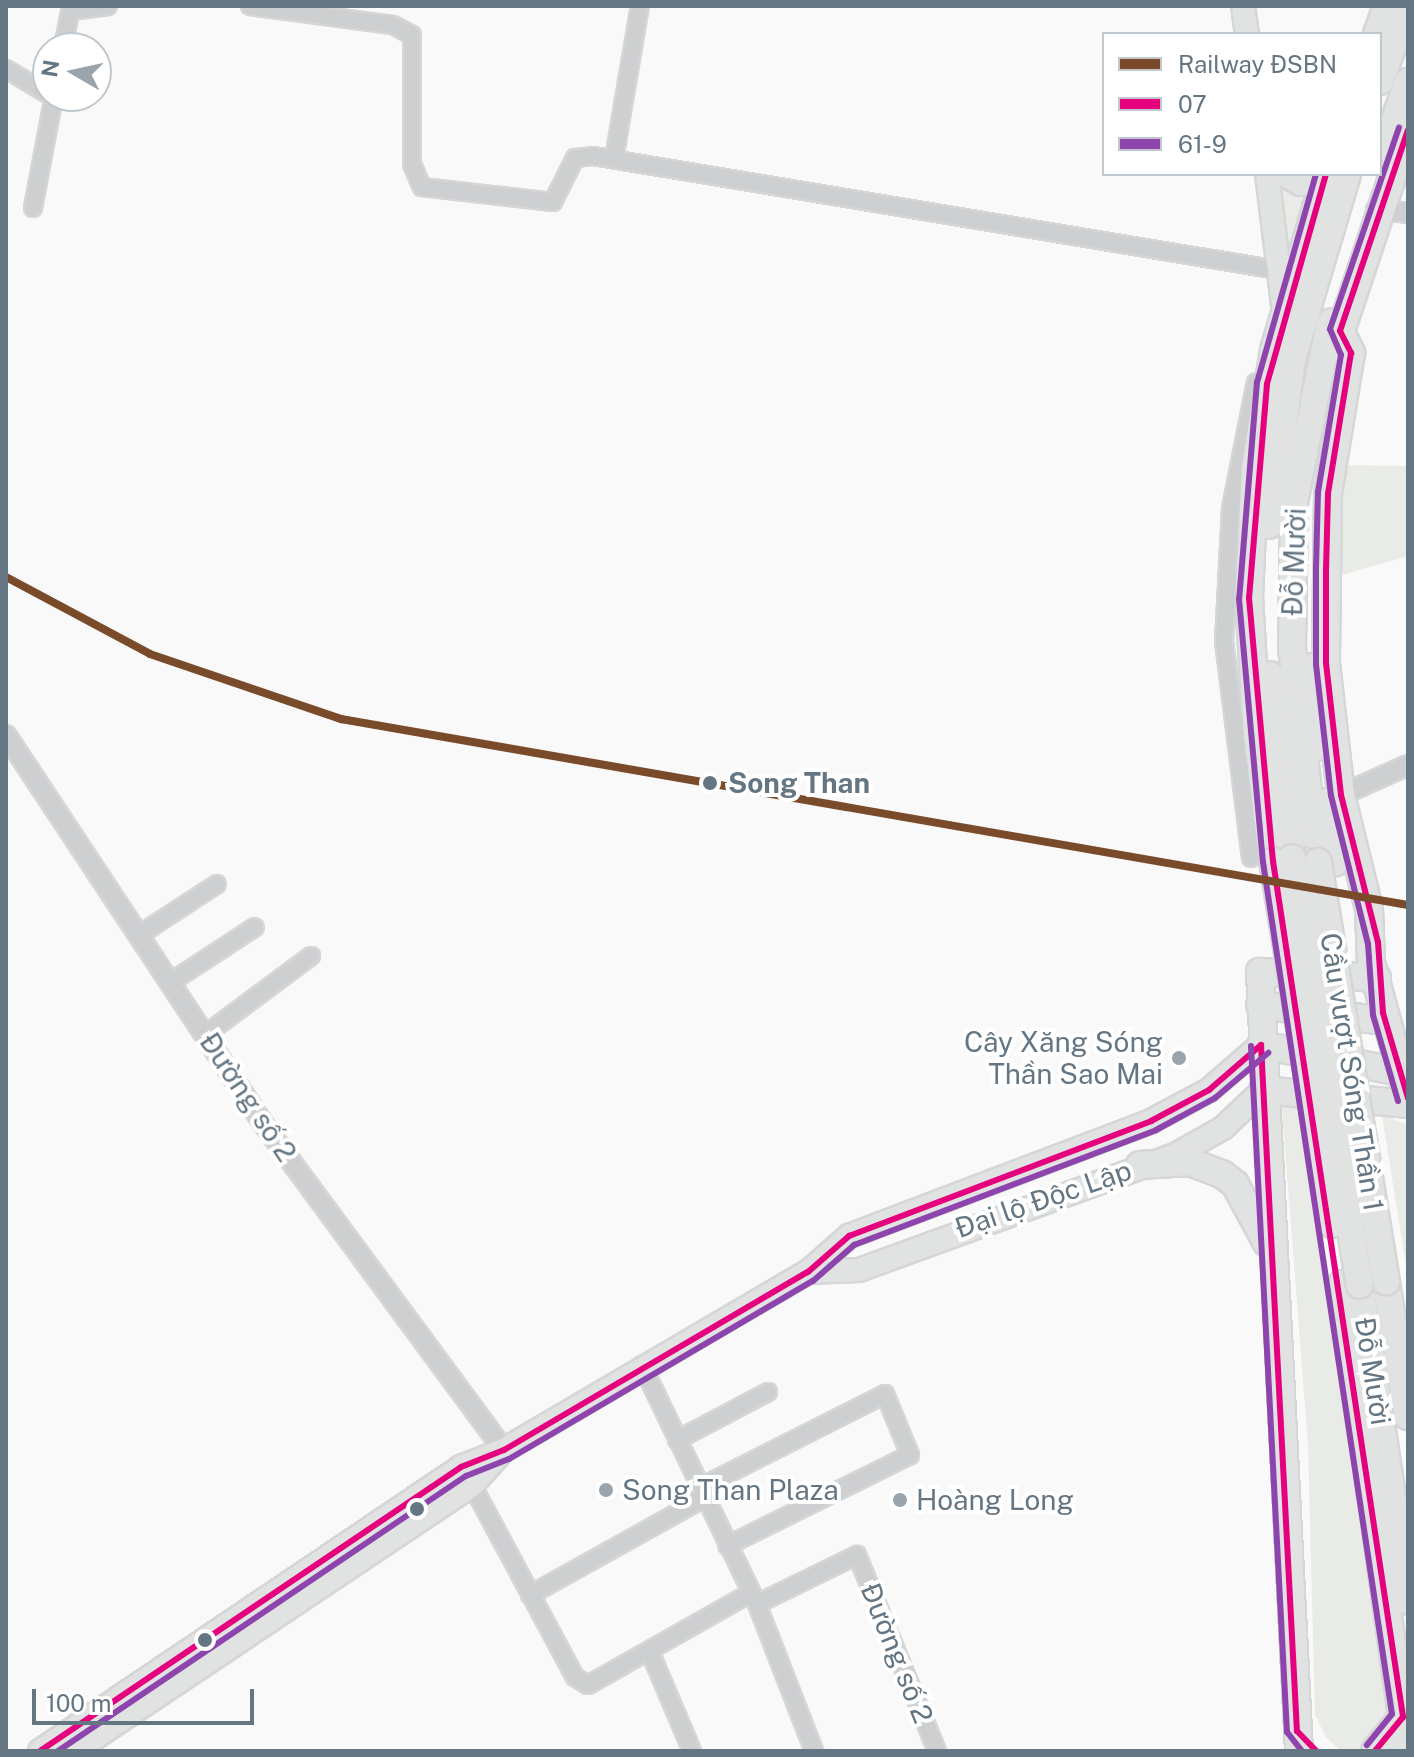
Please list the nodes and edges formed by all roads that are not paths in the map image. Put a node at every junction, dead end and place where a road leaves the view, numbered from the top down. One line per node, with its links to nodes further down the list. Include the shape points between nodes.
1 (108, 6): 7 (street, via 70,11)
2 (250, 6): 17 (street, via 393,25 412,35 412,164 422,187 553,202 575,158)
3 (640, 6): 17 (street)
4 (1243, 6): 8 (main road)
5 (1387, 6): 9 (highway)
6 (1407, 6): 11 (highway)
7 (66, 32)
8 (1247, 32)
9 (1378, 32)
10 (6, 69): 13 (street)
11 (1382, 75)
12 (1408, 82): 16 (highway)
13 (32, 84)
14 (49, 112): 22 (street)
15 (1408, 130): 23 (highway, Đỗ Mười)
16 (1382, 158)
17 (614, 159): 25 (street)
18 (1267, 176): 25 (main road)
19 (1304, 176): 21 (main road)
20 (1377, 176): 23 (highway, Đỗ Mười)
21 (1335, 179): 26 (highway, Đỗ Mười); 28 (highway, Đỗ Mười)
22 (33, 208)
23 (1371, 209): 24 (street); 27 (highway); 32 (highway, Đỗ Mười, via 1325,341 1294,503)
24 (1408, 213)
25 (1278, 270): 26 (main road)
26 (1284, 315): 28 (main road); 32 (highway, Đỗ Mười, via 1255,467 1249,598 1257,735)
27 (1340, 331): 31 (highway, Đỗ Mười, via 1351,353 1328,494 1326,663); 32 (highway, Đỗ Mười, via 1317,456 1308,604 1312,704)
28 (1292, 359): 32 (highway, Đỗ Mười, via 1264,579)
29 (6, 735): 35 (street, Đường số 2)
30 (1408, 765): 31 (street)
31 (1341, 795): 37 (highway, Đỗ Mười, via 1371,928)
32 (1294, 860): 49 (highway, Cầu vượt Sóng Thần 1, bridge); 49 (highway, bridge)
33 (217, 884): 35 (street)
34 (255, 927): 38 (street)
35 (139, 935): 38 (street, Đường số 2)
36 (311, 956): 41 (street)
37 (1376, 976): 39 (highway, via 1260,972); 40 (highway, Đỗ Mười)
38 (171, 982): 41 (street, Đường số 2)
39 (1260, 1005): 40 (highway); 42 (highway)
40 (1385, 1021): 43 (highway, Đỗ Mười)
41 (206, 1034): 55 (street, Đường số 2, via 279,1145)
42 (1261, 1045): 43 (highway); 44 (highway); 48 (main road, Đại lộ Độc Lập, via 1169,1113 849,1236)
43 (1400, 1072): 45 (highway, Đỗ Mười)
44 (1263, 1090): 45 (highway); 46 (main road, Đại lộ Độc Lập, via 1207,1138); 47 (highway)
45 (1408, 1101)
46 (1140, 1165): 47 (highway, via 1190,1162 1222,1174 1258,1222); 48 (main road, Đại lộ Độc Lập, via 859,1270)
47 (1274, 1261): 64 (highway)
48 (808, 1272): 51 (main road, Đại lộ Độc Lập)
49 (1372, 1283): 50 (highway, Đỗ Mười); 53 (highway, Đỗ Mười); 61 (highway, Đỗ Mười); 63 (highway, Đỗ Mười)
50 (1408, 1323)
51 (642, 1365): 54 (street); 55 (main road, Đại lộ Độc Lập)
52 (768, 1392): 54 (street)
53 (1408, 1416)
54 (677, 1440): 57 (street)
55 (504, 1450): 56 (main road); 65 (main road, via 461,1467)
56 (472, 1485): 59 (street); 66 (main road)
57 (703, 1493): 58 (street); 58 (street, via 711,1482 885,1394 910,1455); 59 (street)
58 (727, 1546): 60 (street)
59 (530, 1595): 62 (street, via 575,1677 588,1685)
60 (753, 1599): 62 (street); 68 (street); 69 (street, Đường số 2, via 857,1555)
61 (1408, 1600)
62 (650, 1652): 67 (street)
63 (1403, 1717): 71 (highway); 72 (highway, Đỗ Mười)
64 (1298, 1741): 70 (highway)
65 (40, 1751)
66 (75, 1751)
67 (692, 1751)
68 (814, 1751)
69 (937, 1751)
70 (1316, 1751)
71 (1375, 1751)
72 (1407, 1751)

